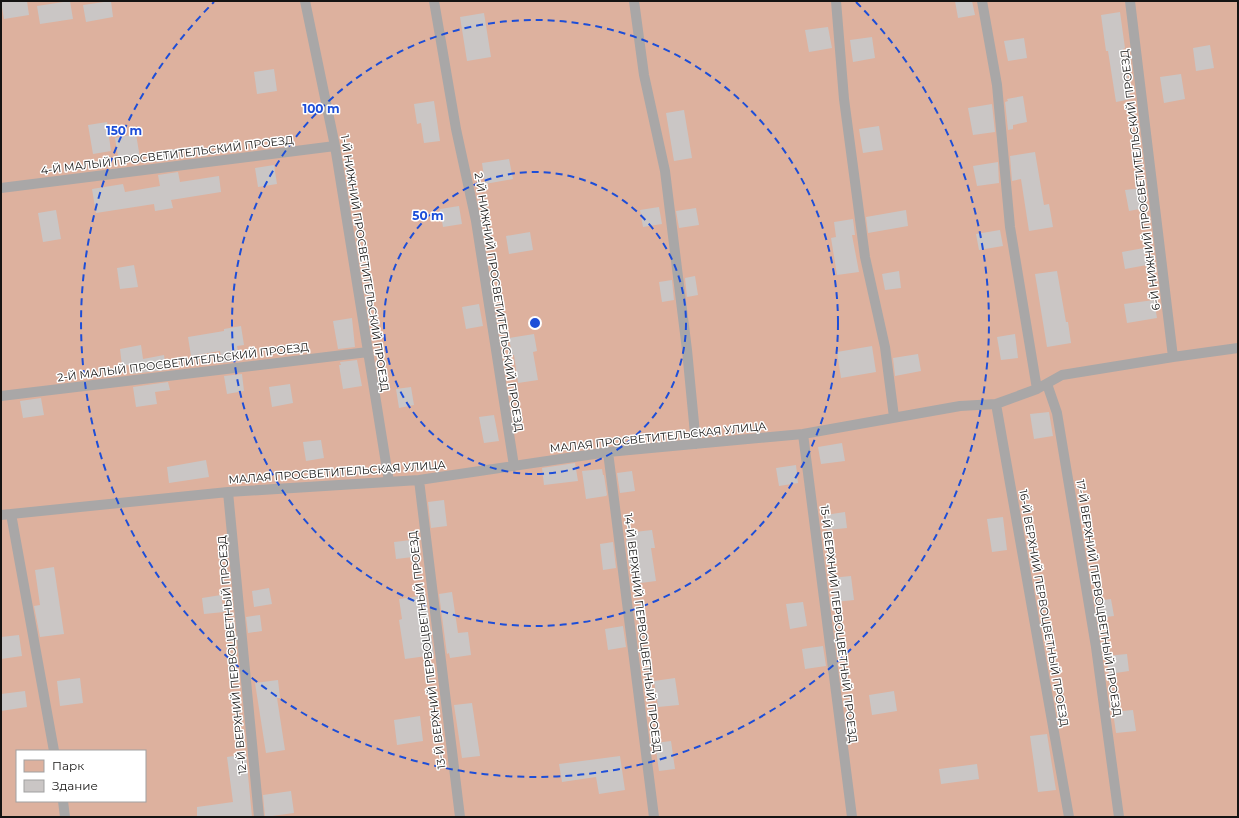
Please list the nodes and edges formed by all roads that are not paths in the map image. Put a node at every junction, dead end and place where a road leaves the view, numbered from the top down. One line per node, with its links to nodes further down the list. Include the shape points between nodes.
1 (305, 1): 7 (lane, 1-Й НИЖНИЙ ПРОСВЕТИТЕЛЬСКИЙ ПРОЕЗД)
2 (434, 1): 20 (lane, 2-Й НИЖНИЙ ПРОСВЕТИТЕЛЬСКИЙ ПРОЕЗД, via 456,129 476,221)
3 (634, 1): 18 (lane, via 644,75 665,171 688,350)
4 (836, 1): 16 (lane, via 844,99 865,257 885,347)
5 (982, 1): 13 (lane, via 997,85 1010,227)
6 (1130, 1): 11 (lane, 6-Й НИЖНИЙ ПРОСВЕТИТЕЛЬСКИЙ ПРОЕЗД)
7 (335, 146): 8 (lane, 4-Й МАЛЫЙ ПРОСВЕТИТЕЛЬСКИЙ ПРОЕЗД); 10 (lane, 1-Й НИЖНИЙ ПРОСВЕТИТЕЛЬСКИЙ ПРОЕЗД)
8 (1, 188)
9 (1238, 348): 11 (lane, МАЛАЯ ПРОСВЕТИТЕЛЬСКАЯ УЛИЦА)
10 (368, 352): 14 (lane, 2-Й МАЛЫЙ ПРОСВЕТИТЕЛЬСКИЙ ПРОЕЗД); 22 (lane, 1-Й НИЖНИЙ ПРОСВЕТИТЕЛЬСКИЙ ПРОЕЗД)
11 (1173, 357): 12 (lane, МАЛАЯ ПРОСВЕТИТЕЛЬСКАЯ УЛИЦА, via 1062,375)
12 (1047, 384): 13 (lane, МАЛАЯ ПРОСВЕТИТЕЛЬСКАЯ УЛИЦА); 34 (lane, 17-Й ВЕРХНИЙ ПЕРВОЦВЕТНЫЙ ПРОЕЗД, via 1057,413 1096,647)
13 (1037, 389): 15 (lane, МАЛАЯ ПРОСВЕТИТЕЛЬСКАЯ УЛИЦА)
14 (1, 396)
15 (996, 404): 16 (lane, МАЛАЯ ПРОСВЕТИТЕЛЬСКАЯ УЛИЦА, via 960,406); 33 (lane, 16-Й ВЕРХНИЙ ПЕРВОЦВЕТНЫЙ ПРОЕЗД)
16 (894, 417): 17 (lane, МАЛАЯ ПРОСВЕТИТЕЛЬСКАЯ УЛИЦА)
17 (803, 434): 18 (lane, МАЛАЯ ПРОСВЕТИТЕЛЬСКАЯ УЛИЦА); 32 (lane, 15-Й ВЕРХНИЙ ПЕРВОЦВЕТНЫЙ ПРОЕЗД)
18 (696, 444): 19 (lane, МАЛАЯ ПРОСВЕТИТЕЛЬСКАЯ УЛИЦА)
19 (608, 452): 20 (lane, МАЛАЯ ПРОСВЕТИТЕЛЬСКАЯ УЛИЦА); 31 (lane, 14-Й ВЕРХНИЙ ПЕРВОЦВЕТНЫЙ ПРОЕЗД)
20 (514, 466): 21 (lane, МАЛАЯ ПРОСВЕТИТЕЛЬСКАЯ УЛИЦА)
21 (419, 480): 22 (lane, МАЛАЯ ПРОСВЕТИТЕЛЬСКАЯ УЛИЦА); 30 (lane, 13-Й ВЕРХНИЙ ПЕРВОЦВЕТНЫЙ ПРОЕЗД)
22 (389, 482): 23 (lane, МАЛАЯ ПРОСВЕТИТЕЛЬСКАЯ УЛИЦА)
23 (228, 492): 24 (lane, МАЛАЯ ПРОСВЕТИТЕЛЬСКАЯ УЛИЦА); 29 (lane, 12-Й ВЕРХНИЙ ПЕРВОЦВЕТНЫЙ ПРОЕЗД)
24 (12, 514): 25 (lane, МАЛАЯ ПРОСВЕТИТЕЛЬСКАЯ УЛИЦА); 26 (lane)
25 (1, 515)
26 (54, 750)
27 (63, 802): 28 (lane)
28 (66, 817)
29 (259, 817)
30 (460, 817)
31 (654, 817)
32 (852, 817)
33 (1069, 817)
34 (1119, 817)

